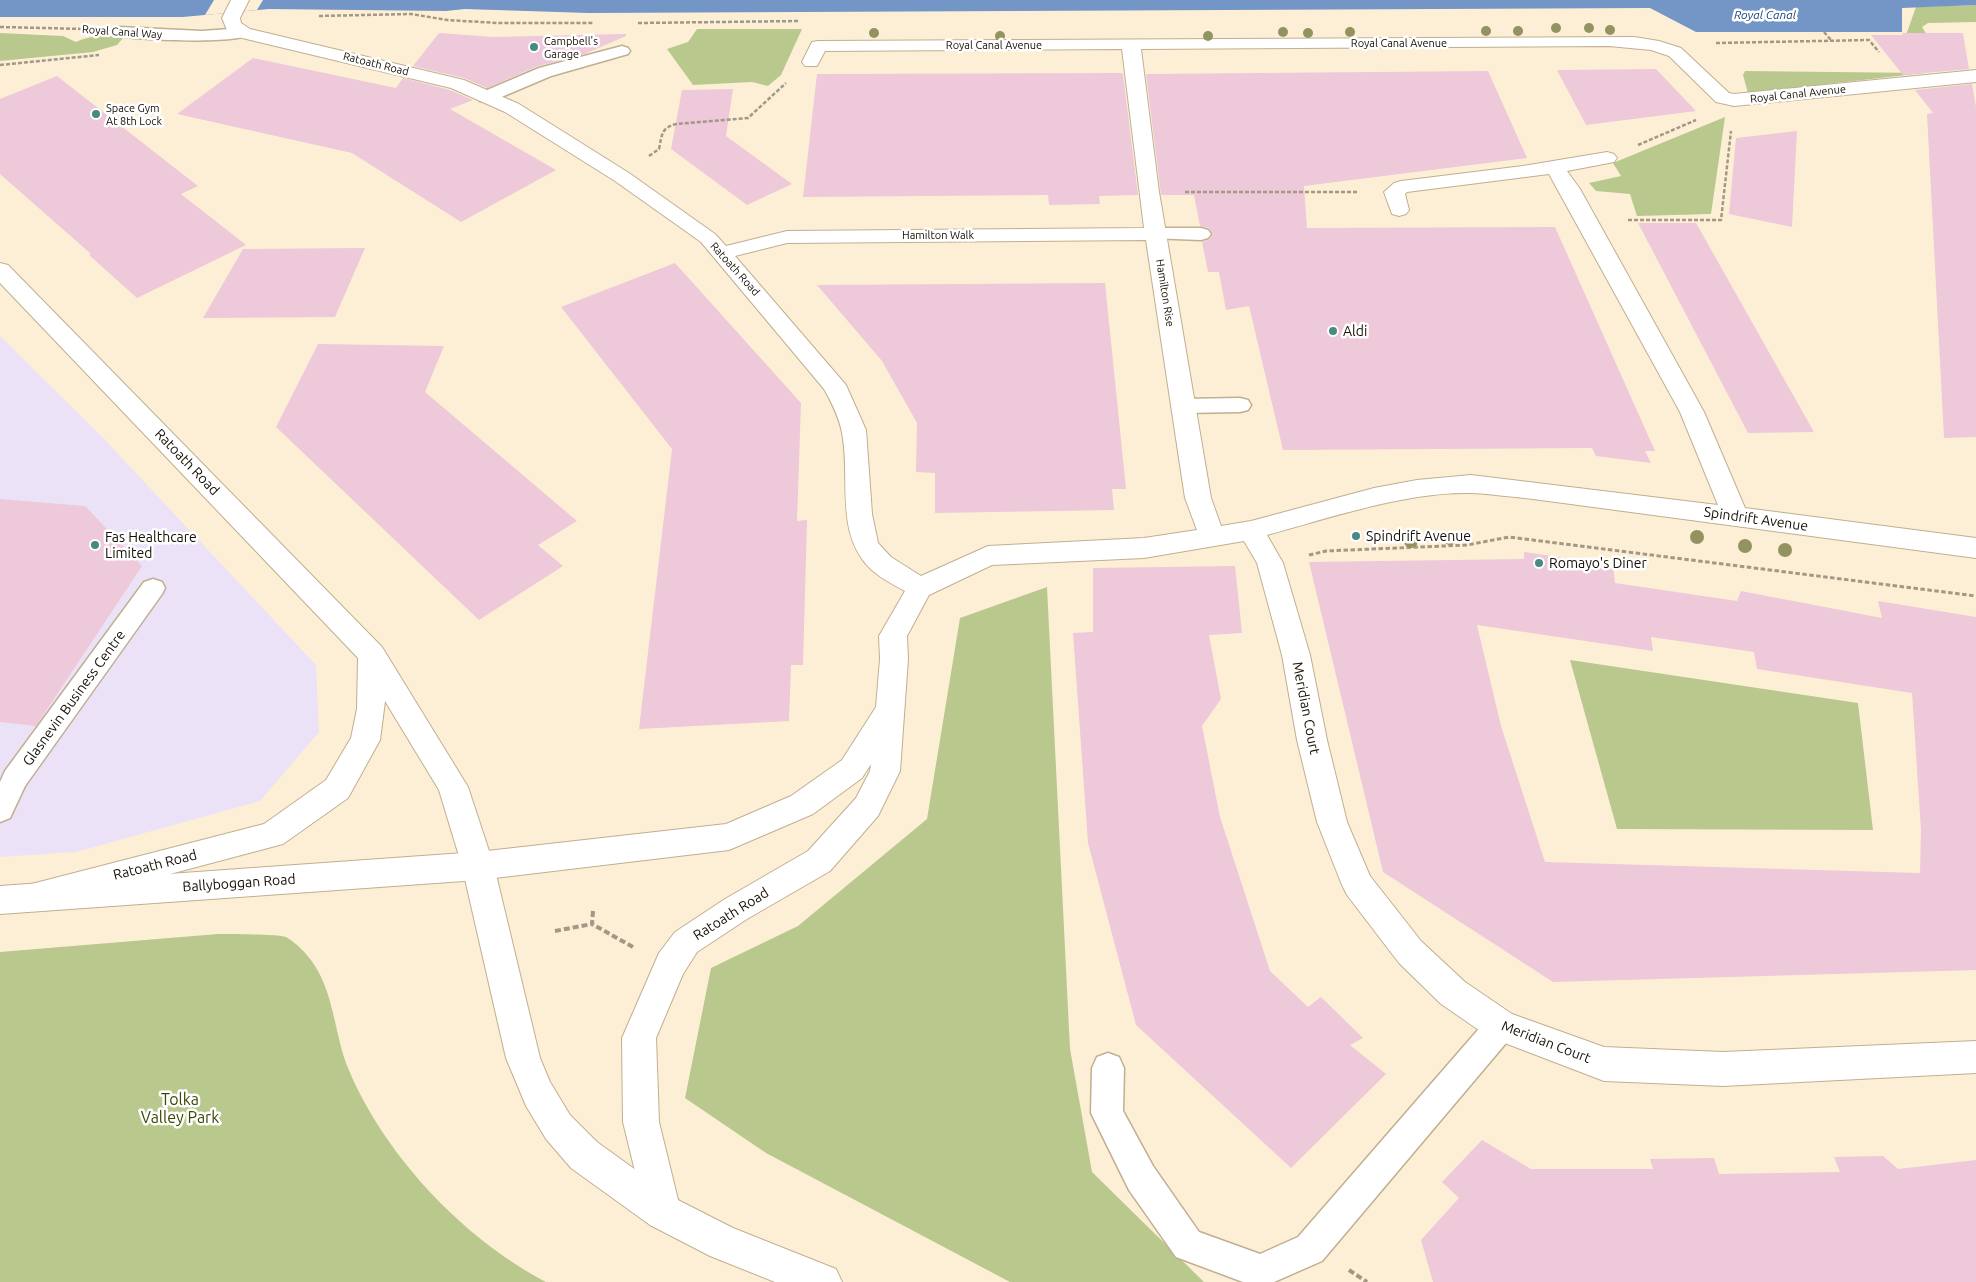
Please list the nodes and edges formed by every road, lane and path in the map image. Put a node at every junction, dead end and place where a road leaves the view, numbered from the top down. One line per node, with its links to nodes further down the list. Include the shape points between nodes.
1 (240, 0): 2 (street)
2 (237, 26): 6 (lane, Royal Canal Way, via 202,36); 15 (street, Ratoath Road, via 457,84)
3 (0, 27): 4 (path, Royal Canal Way)
4 (119, 32): 6 (lane, Royal Canal Way)
5 (1824, 32): 7 (path)
6 (141, 33): 13 (path, via 104,54)
7 (1830, 40): 8 (path); 11 (path, via 1868,40)
8 (1707, 43)
9 (1131, 45): 12 (street, Royal Canal Avenue, via 818,46); 16 (street, Royal Canal Avenue, via 1609,41 1648,44 1674,52); 20 (street, Hamilton Rise)
10 (622, 51): 15 (lane, via 545,72)
11 (1881, 54)
12 (811, 62): 19 (path, via 748,118 665,127 660,132 659,149)
13 (0, 65)
14 (1976, 76): 16 (street, Royal Canal Avenue)
15 (486, 97): 19 (street, Ratoath Road, via 512,108)
16 (1729, 99): 17 (path, via 1706,116); 22 (path, via 1720,220)
17 (1607, 158): 18 (street)
18 (1555, 166): 21 (street, via 1413,184 1401,187); 22 (street)
19 (611, 170): 25 (street, Ratoath Road, via 708,238)
20 (1149, 192): 21 (path); 23 (street, Hamilton Rise)
21 (1397, 201)
22 (1588, 221): 29 (street, via 1692,412)
23 (1156, 234): 24 (lane); 25 (street, Hamilton Walk, via 787,237); 28 (street, Hamilton Rise)
24 (1201, 234)
25 (722, 252): 35 (street, Ratoath Road, via 834,384 849,413 856,438 862,532 870,552)
26 (0, 270): 37 (street, Ratoath Road)
27 (1240, 405): 28 (lane)
28 (1183, 406): 31 (street, Hamilton Rise, via 1198,498)
29 (1735, 516): 30 (street, Spindrift Avenue, via 1471,484 1374,497); 32 (street, Spindrift Avenue)
30 (1252, 530): 31 (street, Spindrift Avenue); 33 (street, Meridian Court)
31 (1213, 536): 35 (street, Spindrift Avenue, via 1144,548 988,556)
32 (1976, 548)
33 (1270, 563): 36 (path, via 1326,551 1467,546 1509,537); 46 (street, Meridian Court, via 1296,655 1332,822 1358,885 1410,952 1453,992)
34 (153, 588): 39 (lane, Glasnevin Business Centre, via 15,779)
35 (920, 588): 38 (street, Ratoath Road, via 893,636)
36 (1976, 596)
37 (372, 655): 40 (street, Ratoath Road, via 453,787); 41 (street, Ratoath Road, via 371,709 365,740 337,789 280,830 272,835)
38 (890, 709): 40 (street, Ratoath Road, via 852,769 802,805 729,837); 49 (street, Ratoath Road, via 885,771 867,807 819,861 686,942 671,964 639,1038 641,1122)
39 (0, 810)
40 (478, 866): 41 (street, Ballyboggan Road); 49 (street, Ratoath Road, via 522,1058 538,1094 558,1127 584,1156)
41 (14, 899)
42 (593, 911): 43 (path)
43 (592, 924): 44 (path); 45 (path)
44 (555, 931)
45 (642, 952)
46 (1501, 1026): 47 (street, Meridian Court, via 1604,1064 1723,1069); 48 (lane, via 1310,1249 1260,1271 1188,1245 1141,1178 1107,1113)
47 (1976, 1057)
48 (1108, 1068)
49 (664, 1212): 50 (street, Ratoath Road, via 723,1243)
50 (823, 1282)

